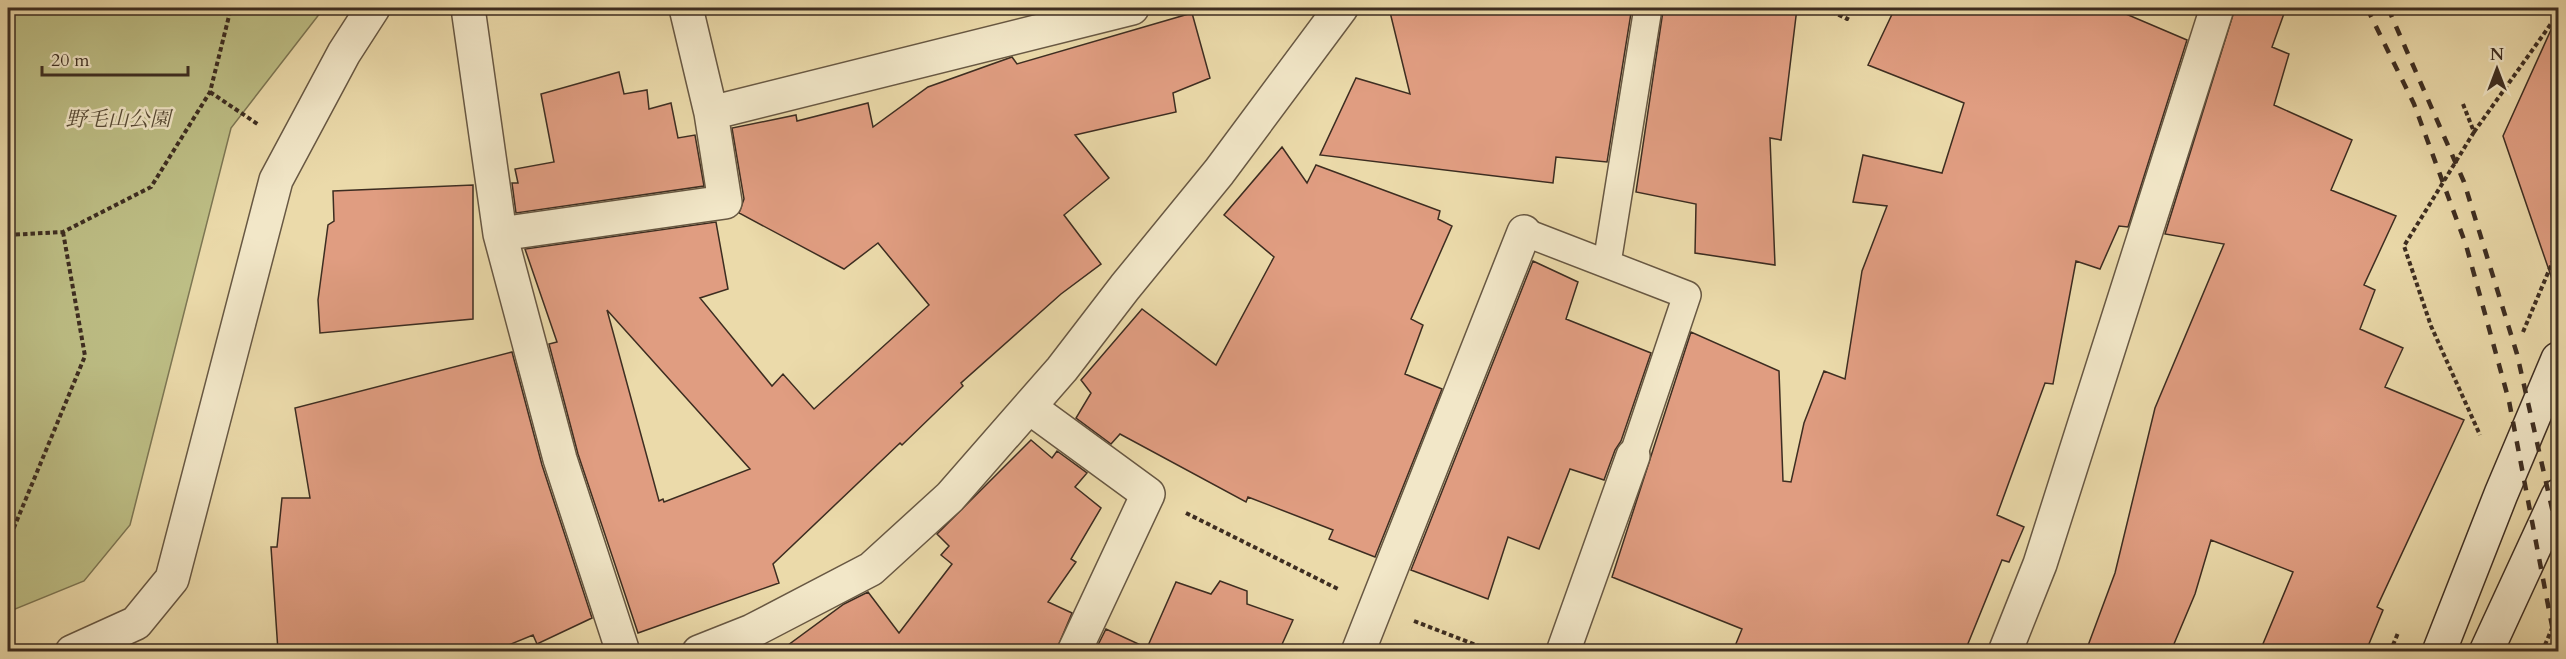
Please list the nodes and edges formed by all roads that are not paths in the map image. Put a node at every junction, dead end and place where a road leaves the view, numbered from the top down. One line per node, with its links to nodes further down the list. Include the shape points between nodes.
1 (373, 8): 16 (street, via 344,53 276,180 172,579 135,622)
2 (468, 8): 10 (street)
3 (686, 8): 8 (street)
4 (1132, 8): 8 (street)
5 (1341, 8): 13 (street, via 1220,172)
6 (1648, 8): 11 (lane)
7 (2217, 8): 22 (street, via 2040,564)
8 (711, 113): 10 (street, via 725,202)
9 (1524, 231): 11 (lane); 20 (street)
10 (500, 234): 17 (street, via 560,459)
11 (1607, 263): 14 (lane, via 1687,295)
12 (2559, 359): 23 (street)
13 (1029, 407): 18 (street, via 950,497 871,568 752,631); 19 (street, via 1148,494)
14 (1633, 456): 21 (street)
15 (2559, 496): 24 (street)
16 (72, 651)
17 (623, 651)
18 (699, 651)
19 (1074, 651)
20 (1358, 651)
21 (1563, 651)
22 (2004, 651)
23 (2439, 651)
24 (2486, 651)

